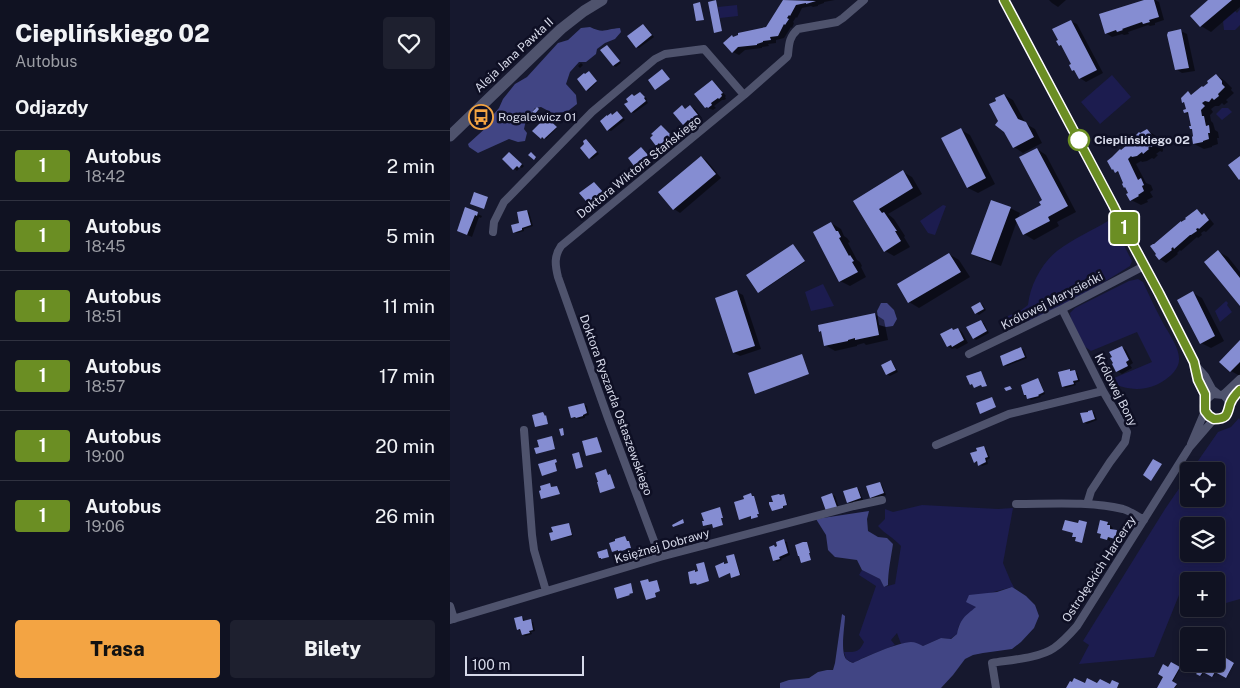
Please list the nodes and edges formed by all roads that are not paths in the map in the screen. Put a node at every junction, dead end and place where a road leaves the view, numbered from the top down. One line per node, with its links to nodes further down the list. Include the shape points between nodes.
1 (602, 0): 5 (street, Aleja Jana Pawła II, via 561,29)
2 (864, 0): 4 (street, Doktora Wiktora Stańskiego, via 837,22 798,29 789,41 787,57)
3 (1004, 0): 8 (street)
4 (744, 95): 6 (street, via 704,49 659,56 592,112 504,202 494,222); 7 (street, Doktora Wiktora Stańskiego, via 561,246)
5 (450, 136)
6 (493, 232)
7 (555, 260): 27 (street, Doktora Ryszarda Ostaszewskiego, via 561,287)
8 (1144, 266): 9 (street, Królowej Marysieńki); 11 (street)
9 (1062, 309): 10 (street, Królowej Marysieńki); 14 (street, Królowej Bony)
10 (969, 354)
11 (1194, 362): 15 (street, via 1212,389); 16 (street)
12 (1240, 379): 15 (street)
13 (1240, 390): 17 (street)
14 (1103, 391): 21 (street, via 1009,414); 25 (street, Królowej Bony, via 1127,432 1125,442 1091,491)
15 (1220, 394): 16 (street, via 1210,395); 17 (street)
16 (1206, 400): 18 (street)
17 (1230, 404): 19 (street, via 1227,415)
18 (1205, 411): 19 (street); 22 (street, Ostrołęckich Harcerzy)
19 (1214, 419): 22 (street, Ostrołęckich Harcerzy)
20 (524, 430): 28 (street, via 534,550)
21 (936, 445)
22 (1189, 448): 26 (street, Ostrołęckich Harcerzy)
23 (882, 500): 27 (street, Księżnej Dobrawy)
24 (1016, 504): 25 (street)
25 (1087, 504): 26 (street, via 1125,510)
26 (1144, 520): 31 (street, Ostrołęckich Harcerzy, via 1077,626 1052,650 992,663)
27 (660, 557): 28 (street, Księżnej Dobrawy)
28 (546, 591): 30 (street, Księżnej Dobrawy)
29 (450, 606): 30 (street)
30 (452, 619)
31 (996, 688)

